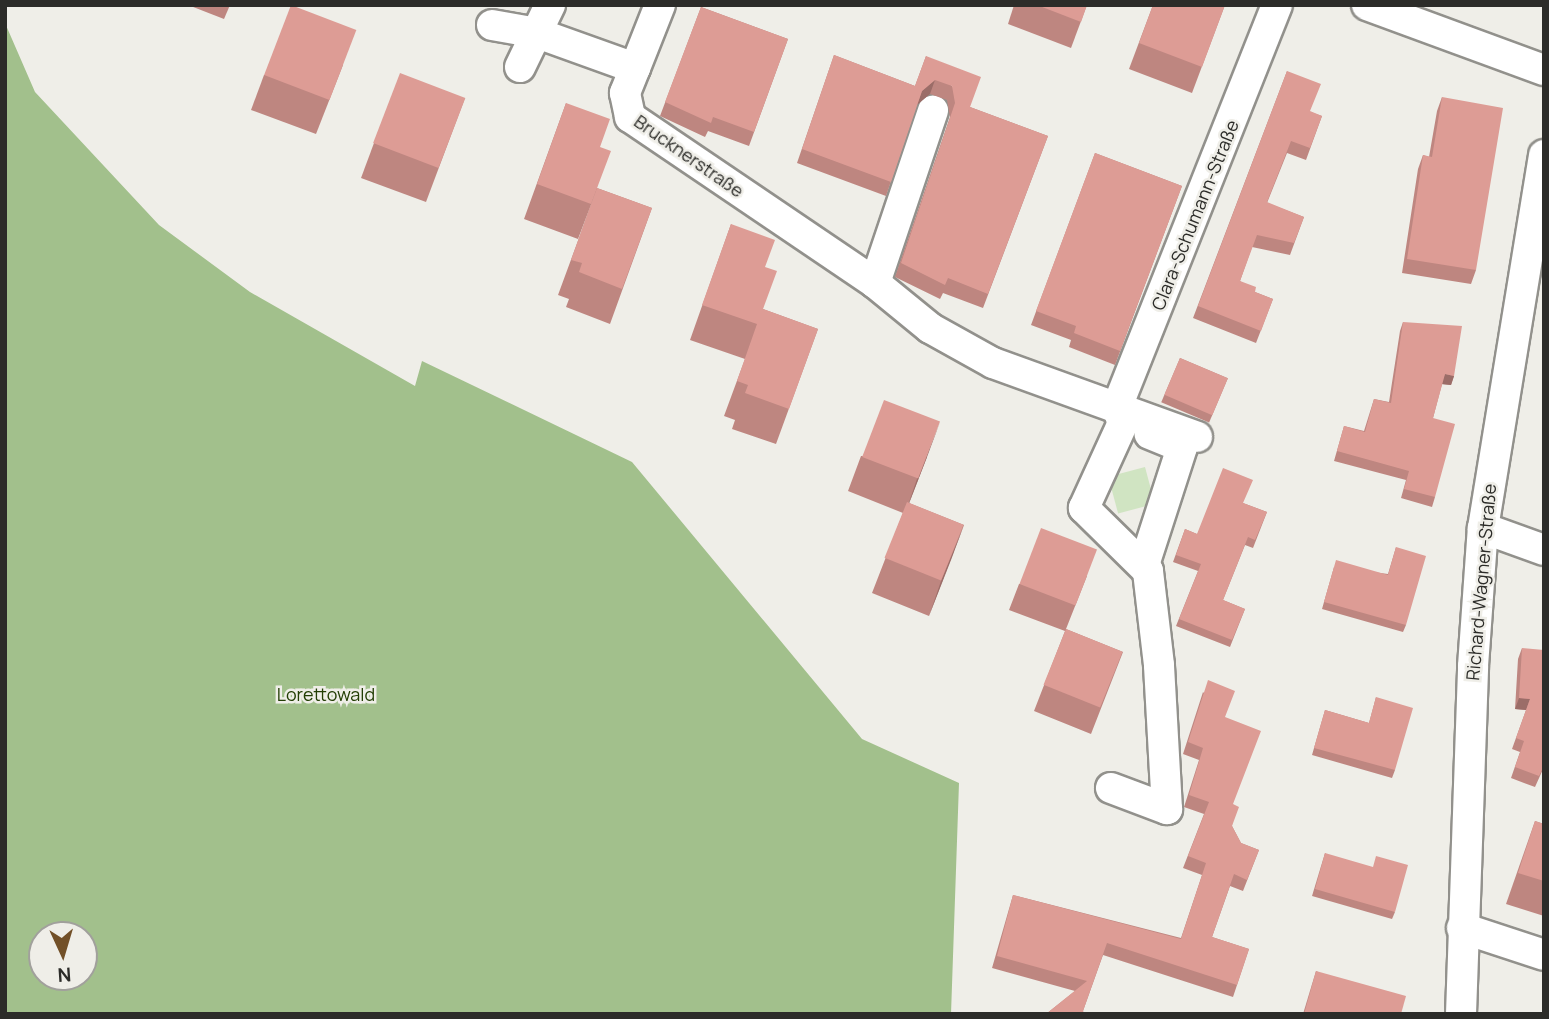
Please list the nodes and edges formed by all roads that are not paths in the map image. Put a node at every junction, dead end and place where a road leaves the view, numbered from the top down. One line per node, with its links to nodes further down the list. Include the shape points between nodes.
1 (550, 5): 6 (street)
2 (660, 5): 8 (street, Brucknerstraße)
3 (1277, 5): 13 (street, Clara-Schumann-Straße)
4 (1367, 5): 9 (street)
5 (492, 25): 6 (street)
6 (537, 33): 7 (street); 8 (street)
7 (520, 67)
8 (635, 68): 12 (street, Brucknerstraße, via 625,93 630,117)
9 (1544, 70)
10 (933, 111): 12 (street)
11 (1544, 155): 15 (street, Richard-Wagner-Straße)
12 (875, 283): 13 (street, Brucknerstraße, via 930,328 993,363)
13 (1120, 415): 14 (street, Brucknerstraße); 17 (street, Clara-Schumann-Straße, via 1084,508); 17 (street, via 1182,447)
14 (1197, 437)
15 (1483, 527): 16 (street); 19 (street, Richard-Wagner-Straße)
16 (1544, 550)
17 (1144, 565): 18 (street, via 1159,664 1167,809)
18 (1111, 788)
19 (1462, 928): 20 (street); 21 (street, Richard-Wagner-Straße)
20 (1544, 955)
21 (1461, 1014)

